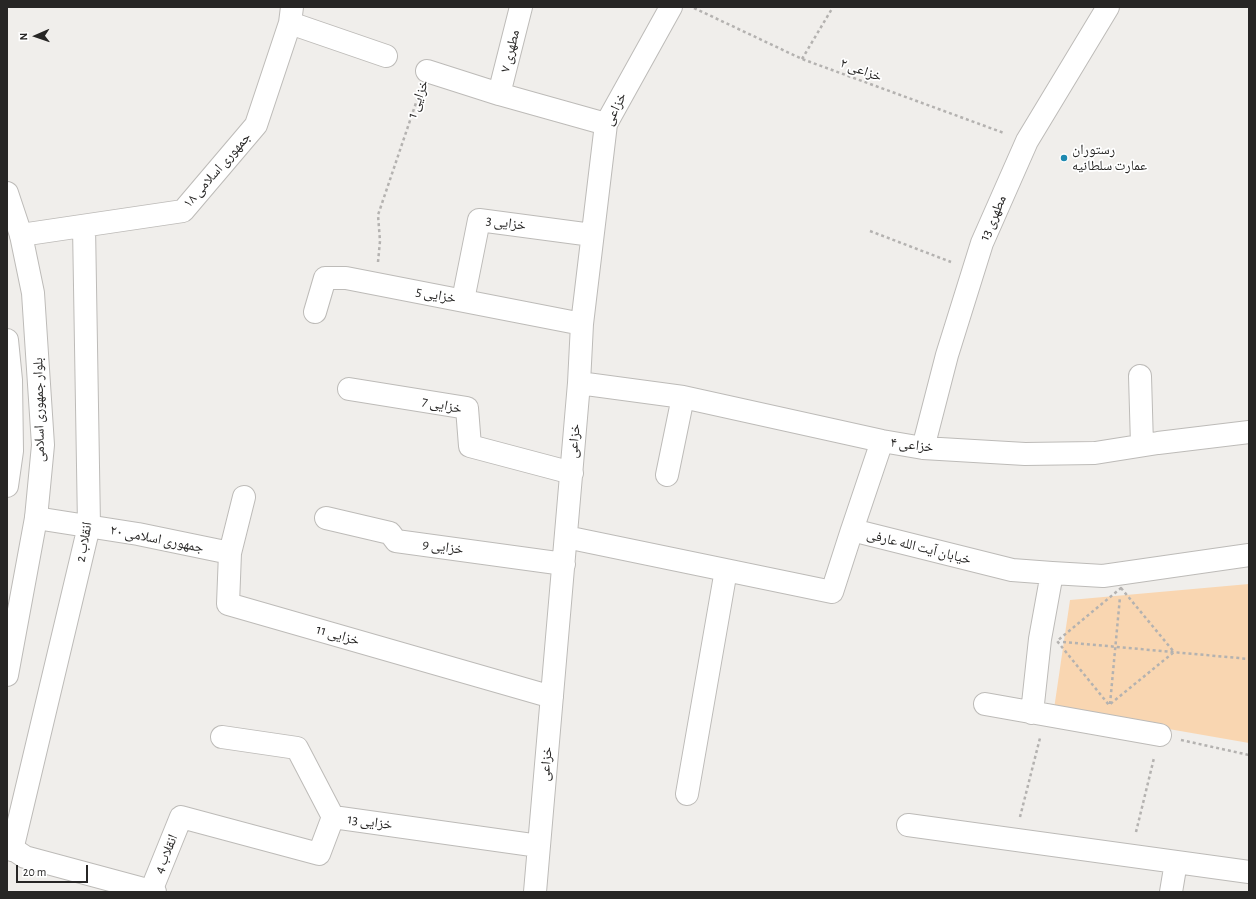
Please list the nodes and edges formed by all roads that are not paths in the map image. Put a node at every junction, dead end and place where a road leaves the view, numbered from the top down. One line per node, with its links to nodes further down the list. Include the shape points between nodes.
1 (521, 7): 7 (street, مطهری ۷)
2 (671, 7): 8 (street, خزاعی)
3 (1108, 7): 25 (street, مطهری 13, via 1027,141 982,243 947,355)
4 (291, 15): 5 (street, جمهوری اسلامی ۱۸); 10 (street, جمهوری اسلامی ۱۸, via 256,125 183,211)
5 (386, 56)
6 (427, 71): 7 (street, خزایی 1)
7 (500, 94): 8 (street, خزایی 1)
8 (606, 124): 12 (street, خزاعی)
9 (7, 193): 11 (street, بلوار جمهوری اسلامی)
10 (84, 226): 11 (street, جمهوری اسلامی ۱۸); 32 (street, انقلاب 2)
11 (21, 235): 30 (street, بلوار جمهوری اسلامی, via 34,293 40,379 43,445)
12 (592, 235): 13 (street, خزایی 3, via 479,220); 15 (street, خزاعی)
13 (462, 300): 14 (street, خزایی 5, via 346,278 325,278); 15 (street, خزایی 5)
14 (315, 312)
15 (582, 324): 19 (street, خزاعی)
16 (7, 340): 18 (street, بلوار جمهوری اسلامی)
17 (1140, 376): 24 (street)
18 (9, 380): 28 (street, بلوار جمهوری اسلامی, via 12,451)
19 (579, 383): 21 (street, خزاعی ۴); 26 (street, خزاعی)
20 (349, 389): 26 (street, خزایی 7, via 468,408 470,446)
21 (683, 397): 23 (street, خزاعی ۴); 27 (street)
22 (1249, 432): 24 (street, خزاعی ۴)
23 (882, 441): 25 (street, خزاعی ۴); 33 (street)
24 (1142, 445): 25 (street, خزاعی ۴, via 1095,452 1025,454)
25 (923, 448)
26 (572, 473): 34 (street, خزاعی)
27 (667, 475)
28 (7, 486)
29 (244, 497): 35 (street, خزایی 11)
30 (36, 518): 32 (street, جمهوری اسلامی ۲۰); 40 (street, بلوار جمهوری اسلامی)
31 (326, 518): 37 (street, خزایی 9, via 390,533 396,541)
32 (89, 526): 35 (street, جمهوری اسلامی ۲۰); 51 (street, انقلاب 2)
33 (852, 530): 38 (street, خیابان آیت الله عارفی, via 832,592); 39 (street, خیابان آیت الله عارفی, via 1012,570)
34 (566, 537): 37 (street, خزاعی); 38 (street, خیابان آیت الله عارفی)
35 (230, 553): 41 (street, خزایی 11, via 228,604)
36 (1249, 555): 39 (street, خیابان آیت الله عارفی, via 1122,580 1103,576)
37 (564, 564): 41 (street, خزاعی)
38 (726, 570): 46 (street)
39 (1052, 573): 43 (street, via 1049,640)
40 (7, 675)
41 (552, 697): 50 (street, خزاعی)
42 (985, 704): 43 (street)
43 (1039, 714): 44 (street, via 1109,716)
44 (1160, 735)
45 (222, 737): 48 (street, via 297,748)
46 (687, 794)
47 (181, 817): 48 (street, خزایی 13, via 319,854); 54 (street, انقلاب 4)
48 (333, 817): 50 (street, خزایی 13)
49 (908, 825): 52 (street)
50 (539, 846): 55 (street, خزاعی)
51 (10, 848): 54 (street, via 25,858)
52 (1176, 862): 53 (street); 56 (street)
53 (1249, 872)
54 (153, 892)
55 (535, 892)
56 (1171, 892)

